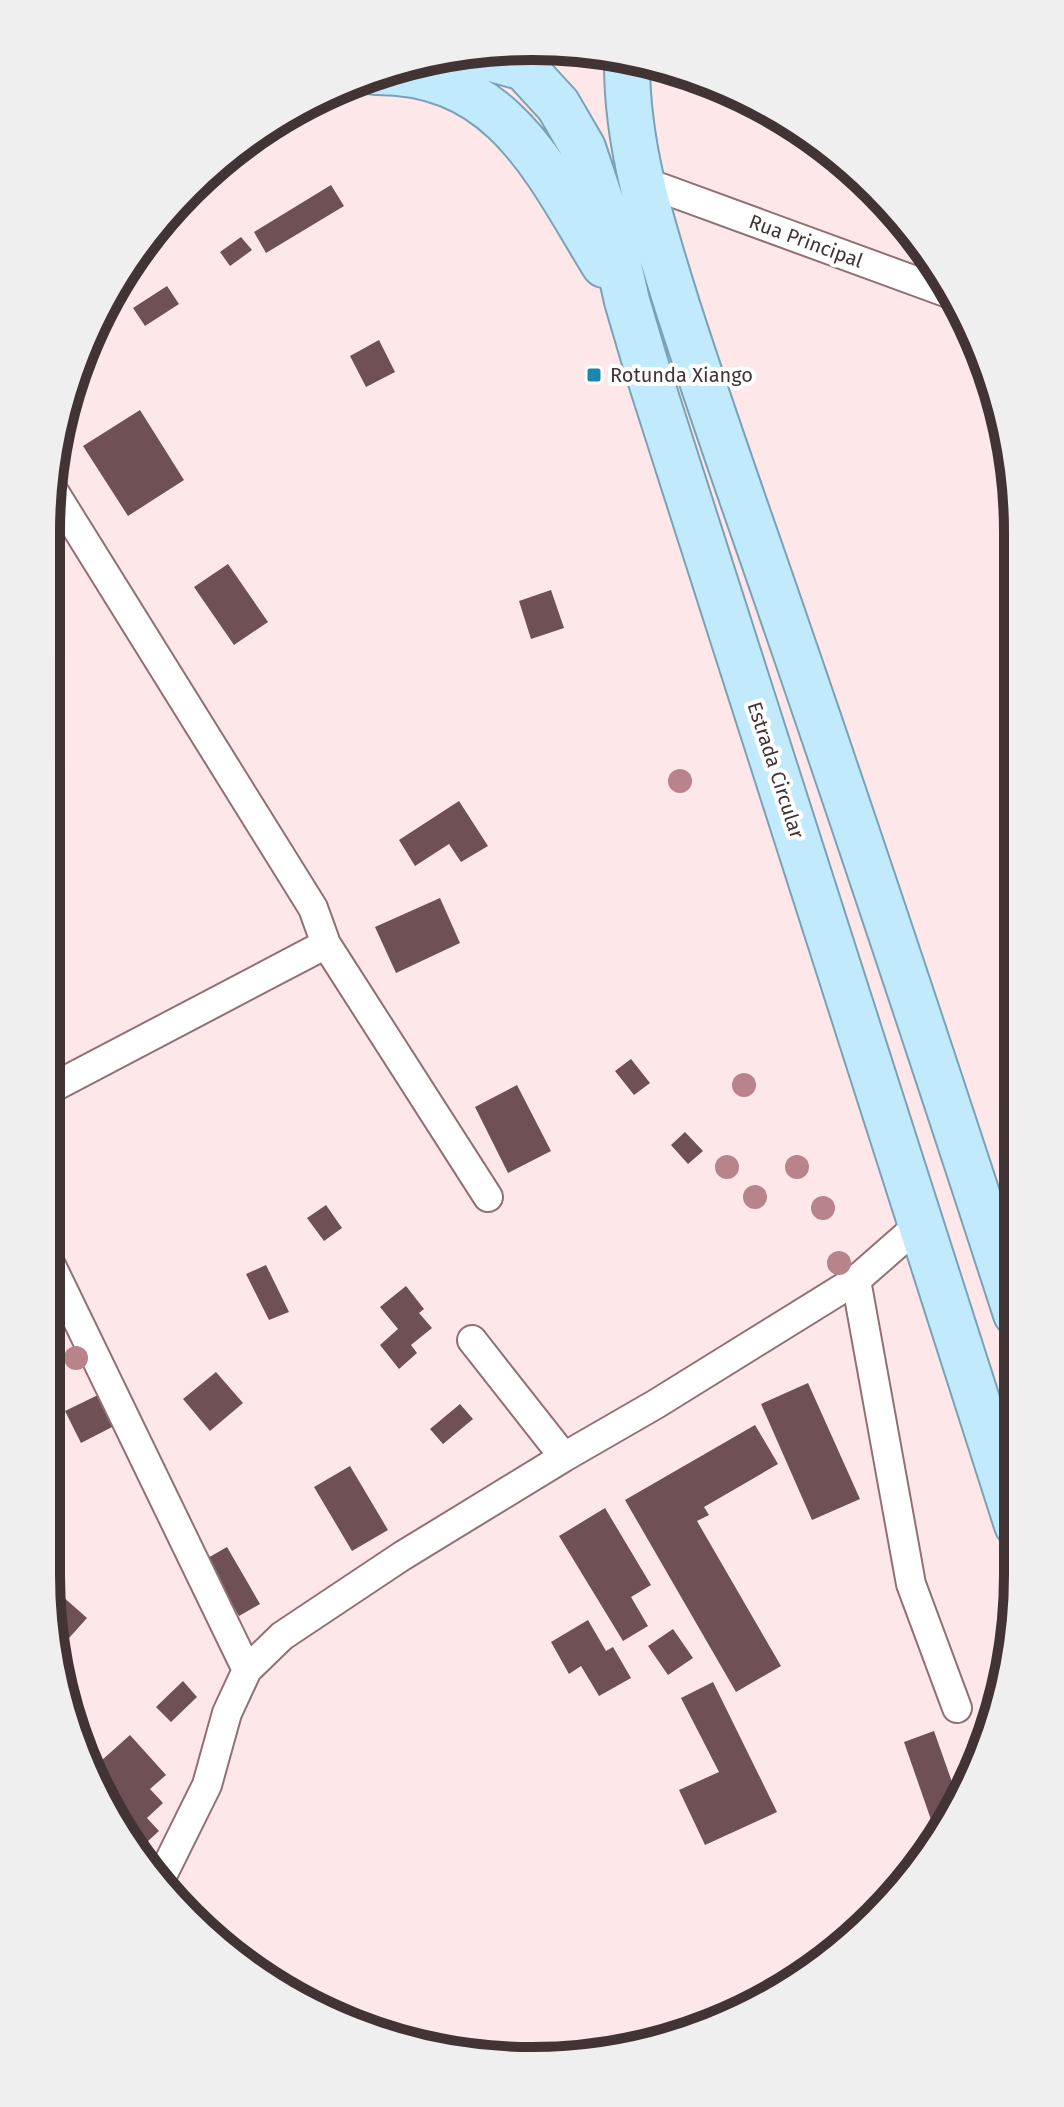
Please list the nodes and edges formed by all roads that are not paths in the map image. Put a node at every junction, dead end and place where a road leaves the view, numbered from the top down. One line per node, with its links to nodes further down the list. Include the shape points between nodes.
1 (500, 61): 7 (main road, Estrada Circular, via 524,68 558,105 583,148 612,234)
2 (627, 70): 8 (main road, via 635,154 650,222)
3 (417, 74): 7 (main road, via 463,90 503,117 540,159)
4 (658, 77): 5 (main road)
5 (661, 188): 6 (street, Rua Principal); 8 (main road)
6 (936, 289)
7 (627, 301): 13 (main road, Estrada Circular)
8 (692, 353): 14 (main road, via 898,947)
9 (61, 503): 10 (street, via 313,908)
10 (326, 944): 11 (street); 12 (street)
11 (60, 1084)
12 (488, 1197)
13 (921, 1223): 15 (street); 19 (main road, Estrada Circular)
14 (1004, 1277)
15 (856, 1280): 18 (street); 21 (street, via 911,1584)
16 (60, 1284): 20 (street)
17 (472, 1340): 18 (street)
18 (564, 1457): 20 (street, via 282,1636)
19 (1004, 1484)
20 (247, 1670): 22 (street, via 227,1713 207,1785)
21 (957, 1708)
22 (165, 1870)

